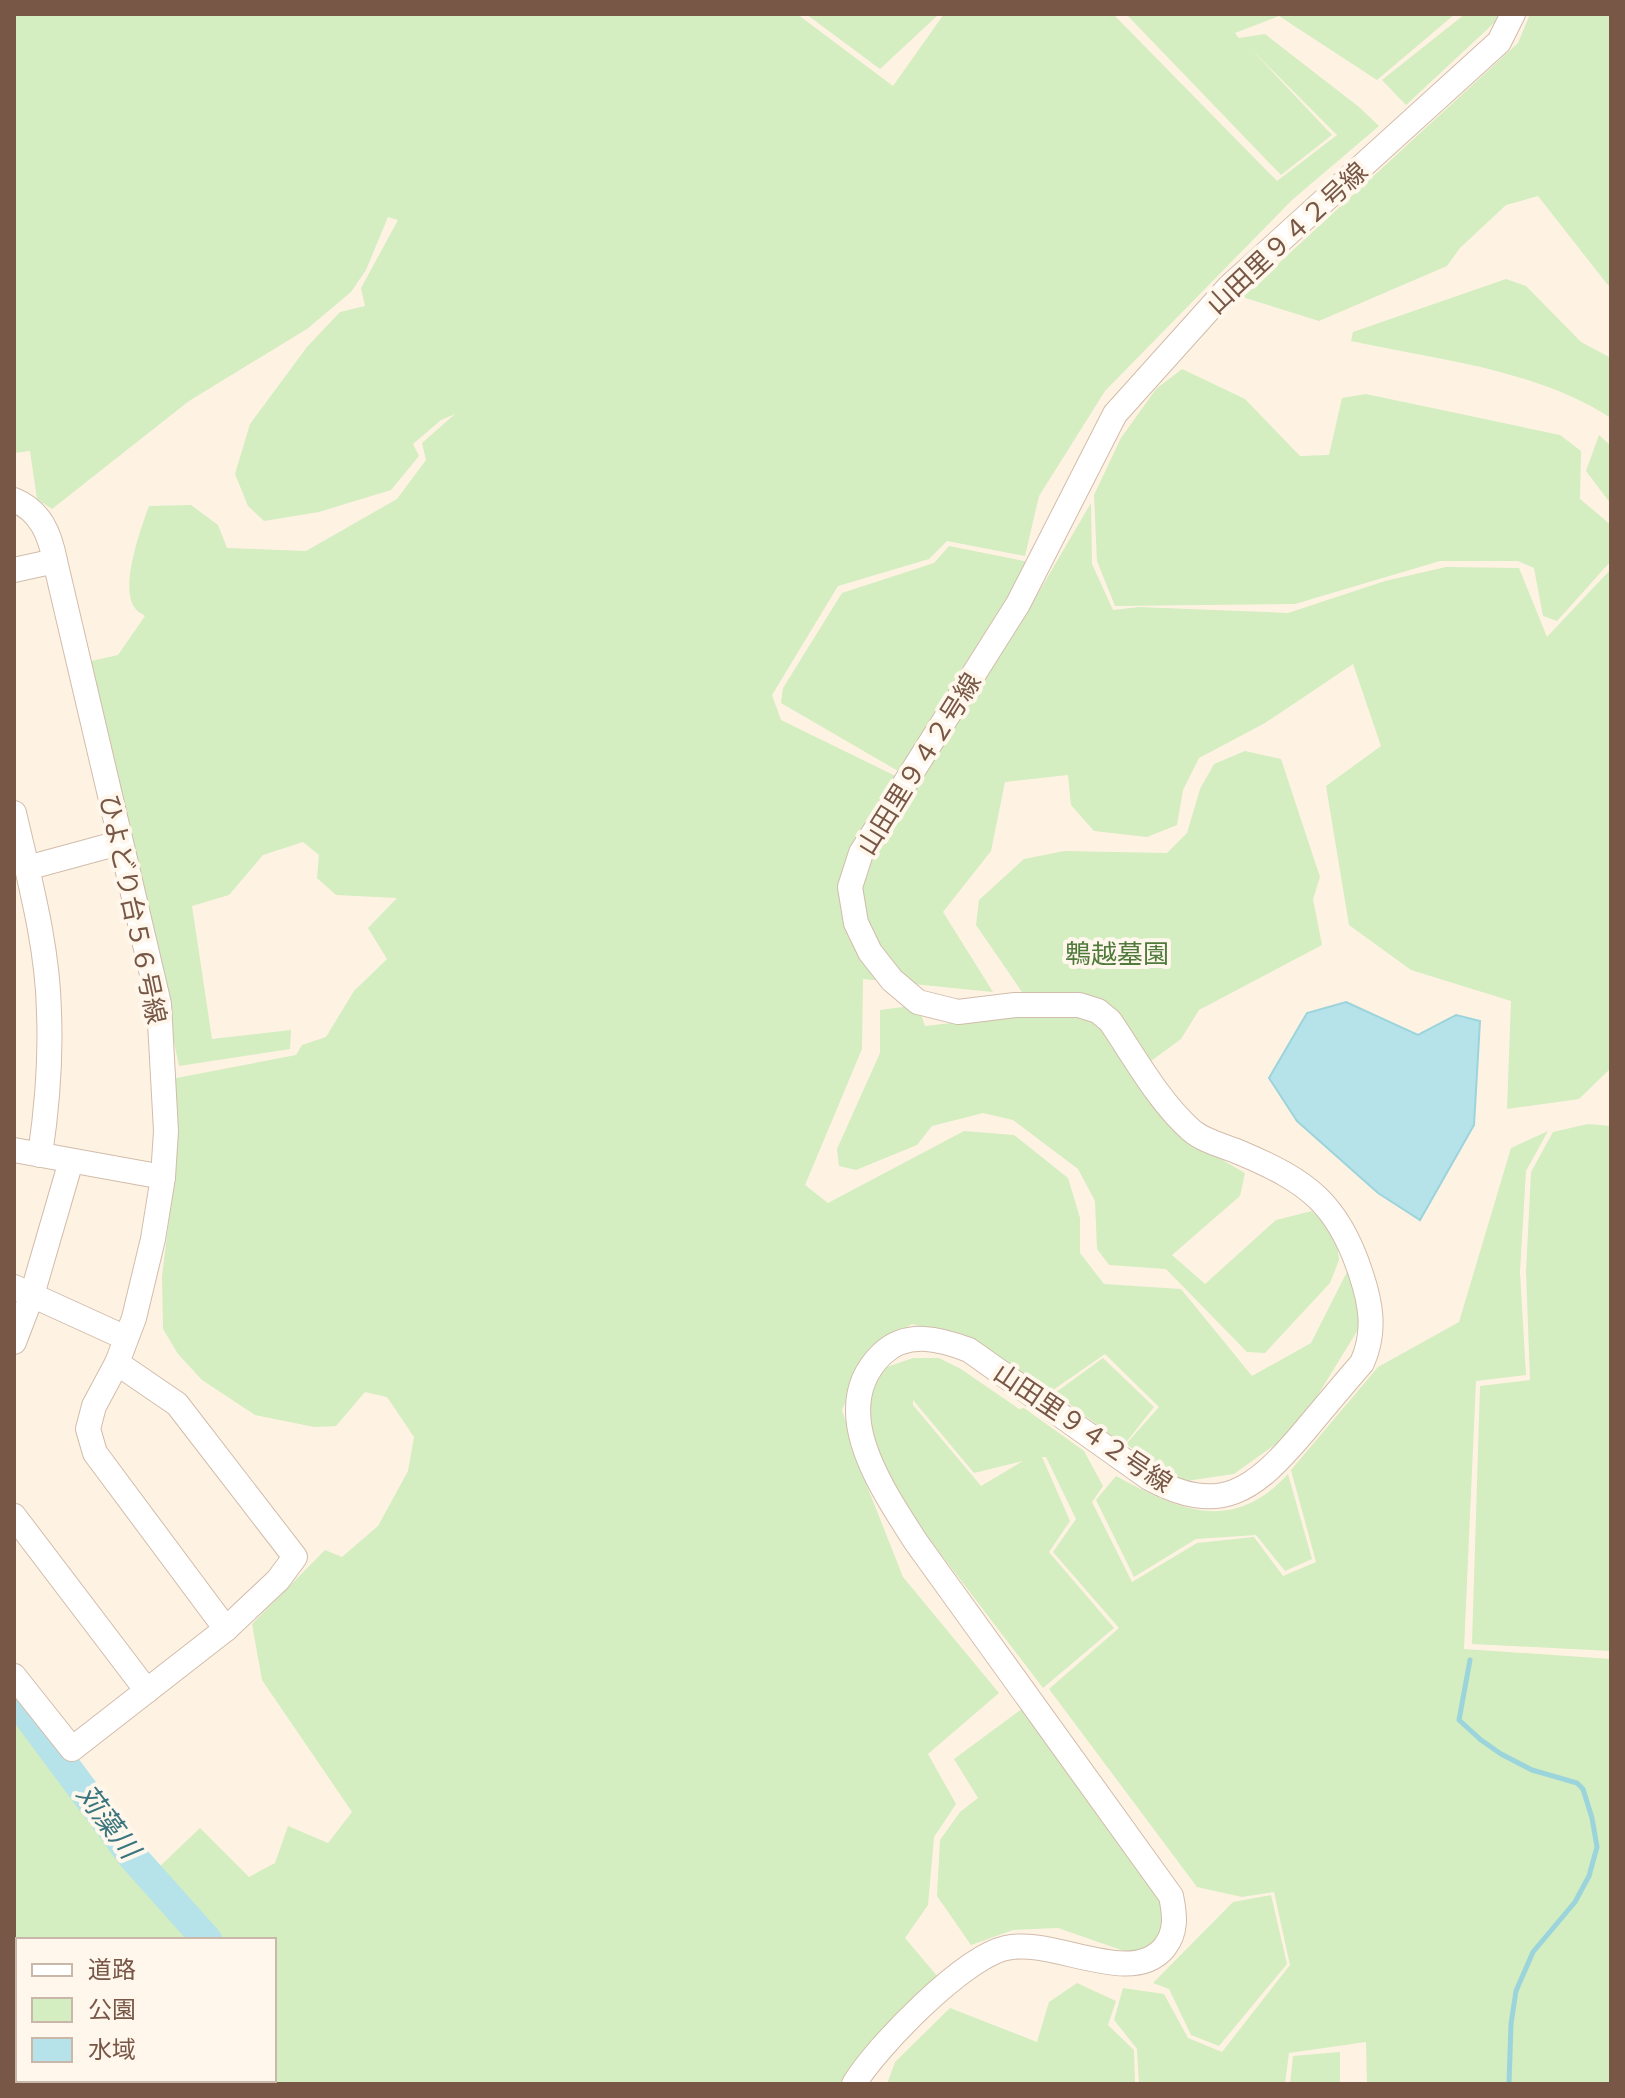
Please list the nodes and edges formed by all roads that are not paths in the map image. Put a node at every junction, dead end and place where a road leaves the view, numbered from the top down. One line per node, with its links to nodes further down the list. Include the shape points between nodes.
1 (1513, 14): 20 (street, 山田里９４２号線, via 1499,42 1229,287 1115,414 1018,604 861,853 850,887 856,923 870,952 918,1002 958,1012 1015,1005 1079,1005 1098,1011 1194,1133 1277,1169 1316,1195 1350,1240 1371,1306 1369,1346 1362,1363 1275,1466 1253,1484 1215,1496 1194,1497 1149,1478 969,1350 945,1340 913,1338 889,1348 866,1374 857,1402 858,1423 879,1483 1171,1896 1175,1915 1172,1937 1153,1958 1137,1964 1019,1946 977,1960 876,2054)
2 (14, 500): 3 (street, ひよどり台５６号線, via 39,518)
3 (55, 561): 4 (street); 6 (street, ひよどり台５６号線)
4 (14, 570)
5 (14, 813): 7 (street)
6 (119, 843): 7 (street); 11 (street, ひよどり台５６号線, via 159,1004 166,1131)
7 (27, 868): 9 (street, via 49,1012 48,1099)
8 (14, 1150): 9 (street)
9 (40, 1155): 10 (street)
10 (71, 1161): 11 (street); 12 (street)
11 (163, 1177): 13 (street, ひよどり台５６号線, via 153,1239)
12 (23, 1291): 13 (street); 14 (street)
13 (126, 1338): 15 (street, ひよどり台５６号線)
14 (14, 1342)
15 (117, 1363): 17 (street, ひよどり台５６号線, via 88,1429 95,1453); 17 (street, via 177,1404 295,1557)
16 (14, 1516): 19 (street)
17 (226, 1629): 19 (street)
18 (14, 1676): 19 (street, via 72,1749)
19 (147, 1691)
20 (854, 2084)

